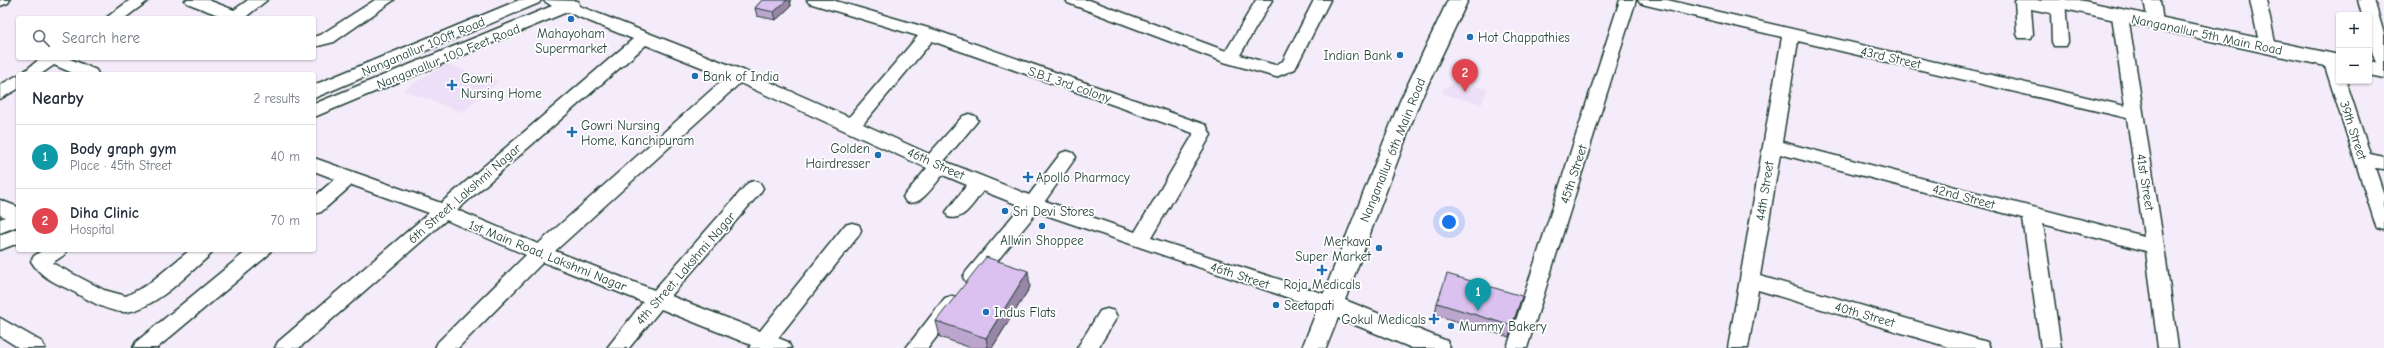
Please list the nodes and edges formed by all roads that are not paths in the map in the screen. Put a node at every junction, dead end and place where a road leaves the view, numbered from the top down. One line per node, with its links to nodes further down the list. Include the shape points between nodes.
1 (141, 0): 19 (street)
2 (193, 0): 20 (street)
3 (259, 0): 21 (street)
4 (386, 0): 28 (street, via 328,38)
5 (532, 0): 42 (street, Nanganallur 100ft Road)
6 (816, 0): 24 (street, S.B.I 3rd colony)
7 (1074, 0): 31 (street)
8 (1264, 0): 31 (street)
9 (1322, 0): 31 (street, via 1290,65 1284,69 1276,71)
10 (1458, 0): 79 (street, Nanganallur 6th Main Road, via 1410,101)
11 (1628, 0): 92 (street, 45th Street)
12 (1646, 0): 25 (street, 43rd Street)
13 (2152, 0): 23 (street)
14 (2258, 0): 30 (street)
15 (2366, 0): 35 (street)
16 (2023, 1): 18 (street); 26 (street)
17 (567, 2): 27 (street, 46th Street); 44 (street, Nanganallur 100 Feet Road)
18 (2056, 4): 22 (street, Nanganallur 5th Main Road); 29 (street)
19 (117, 16)
20 (235, 16)
21 (239, 16)
22 (2120, 16): 23 (street, Nanganallur 5th Main Road); 45 (street, 41st Street)
23 (2155, 23): 30 (street, Nanganallur 5th Main Road)
24 (929, 34): 47 (street); 70 (street, S.B.I 3rd colony, via 1200,129 1202,135)
25 (1790, 34): 45 (street, 43rd Street); 48 (street, 44th Street)
26 (2025, 34)
27 (644, 38): 40 (street, 46th Street); 61 (street, 6th Street, Lakshmi Nagar)
28 (316, 41)
29 (2060, 42)
30 (2268, 47): 34 (street, Nanganallur 5th Main Road)
31 (1230, 58)
32 (50, 60): 38 (street)
33 (58, 60): 39 (street)
34 (2335, 61): 50 (street, 39th Street)
35 (2384, 62)
36 (2372, 69): 37 (street)
37 (2384, 71)
38 (32, 72)
39 (85, 72)
40 (739, 75): 47 (street, 46th Street); 76 (street)
41 (16, 82): 43 (street)
42 (316, 91)
43 (0, 93)
44 (316, 110)
45 (2135, 114): 72 (street, 41st Street)
46 (969, 120): 52 (street)
47 (852, 125): 52 (street, 46th Street)
48 (1772, 146): 63 (street, 42nd Street); 77 (street, 44th Street)
49 (1067, 157): 58 (street)
50 (2363, 159): 51 (street); 66 (street, 39th Street)
51 (2384, 163)
52 (936, 164): 55 (street, 46th Street); 57 (street)
53 (316, 165): 54 (street, 1st Main Road, Lakshmi Nagar)
54 (350, 176): 59 (street); 61 (street, 1st Main Road, Lakshmi Nagar)
55 (980, 182): 58 (street, 46th Street); 62 (street)
56 (754, 188): 78 (street, 4th Street, Lakshmi Nagar)
57 (912, 197)
58 (1033, 204): 70 (street, 46th Street); 88 (street)
59 (316, 205)
60 (0, 206): 64 (street)
61 (443, 211): 76 (street, 1st Main Road, Lakshmi Nagar); 85 (street, 6th Street, Lakshmi Nagar)
62 (955, 212)
63 (2032, 214): 72 (street, 42nd Street); 95 (street)
64 (16, 215)
65 (16, 220): 67 (street)
66 (2384, 223)
67 (0, 226)
68 (852, 230): 82 (street)
69 (16, 236): 71 (street)
70 (1139, 242): 79 (street, 46th Street)
71 (0, 243)
72 (2155, 246): 96 (street, 41st Street)
73 (54, 252): 74 (street, via 41,260 45,268 112,301 125,304 140,300)
74 (200, 252)
75 (259, 252): 84 (street)
76 (540, 253): 78 (street, 1st Main Road, Lakshmi Nagar); 86 (street)
77 (1750, 280): 93 (street, 44th Street); 94 (street, 40th Street)
78 (657, 299): 82 (street, 1st Main Road, Lakshmi Nagar); 87 (street, 4th Street, Lakshmi Nagar)
79 (1330, 304): 90 (street, Nanganallur 6th Main Road); 91 (street)
80 (1107, 317): 89 (street)
81 (0, 326): 83 (street)
82 (768, 346)
83 (35, 348)
84 (143, 348)
85 (285, 348)
86 (445, 348)
87 (618, 348)
88 (916, 348)
89 (1087, 348)
90 (1314, 348)
91 (1438, 348)
92 (1517, 348)
93 (1738, 348)
94 (1980, 348)
95 (2051, 348)
96 (2168, 348)

